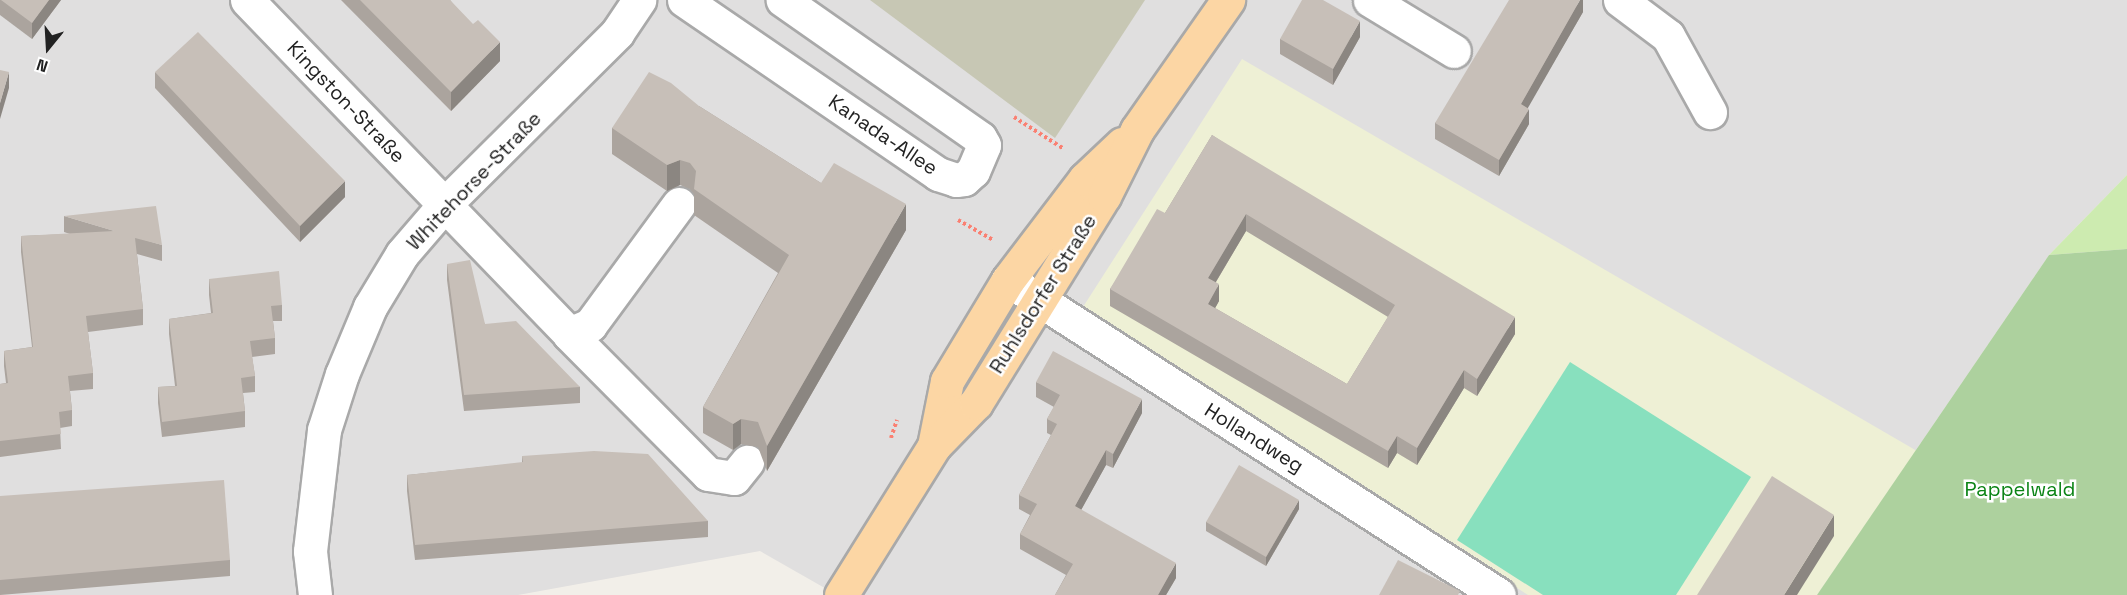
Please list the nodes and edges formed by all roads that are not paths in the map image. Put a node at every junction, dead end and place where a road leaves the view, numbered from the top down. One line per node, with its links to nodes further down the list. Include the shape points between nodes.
1 (247, 0): 11 (street, Kingston-Straße)
2 (639, 0): 11 (street, Whitehorse-Straße, via 617,33)
3 (684, 0): 4 (street, Kanada-Allee, via 938,174 964,180 973,171 984,145 980,138)
4 (783, 0)
5 (1228, 0): 10 (main road, Ruhlsdorfer Straße)
6 (1370, 0): 8 (street)
7 (1620, 0): 9 (street, via 1668,36)
8 (1454, 51)
9 (1710, 112)
10 (1137, 130): 13 (main road, Ruhlsdorfer Straße, via 1085,179); 14 (main road, Ruhlsdorfer Straße, via 1104,196)
11 (445, 204): 15 (street, Kingston-Straße); 18 (street, Whitehorse-Straße, via 402,254 370,307 342,374 324,430 314,493 310,551)
12 (679, 204): 15 (street, via 590,326)
13 (1008, 280): 14 (street, Hollandweg); 16 (main road, Ruhlsdorfer Straße, via 947,381)
14 (1039, 300): 16 (main road, Ruhlsdorfer Straße, via 976,403); 20 (street, Hollandweg)
15 (569, 334): 17 (street, Kingston-Straße, via 708,474 734,478)
16 (934, 446): 19 (main road, Ruhlsdorfer Straße)
17 (747, 462)
18 (315, 595)
19 (841, 595)
20 (1499, 595)

